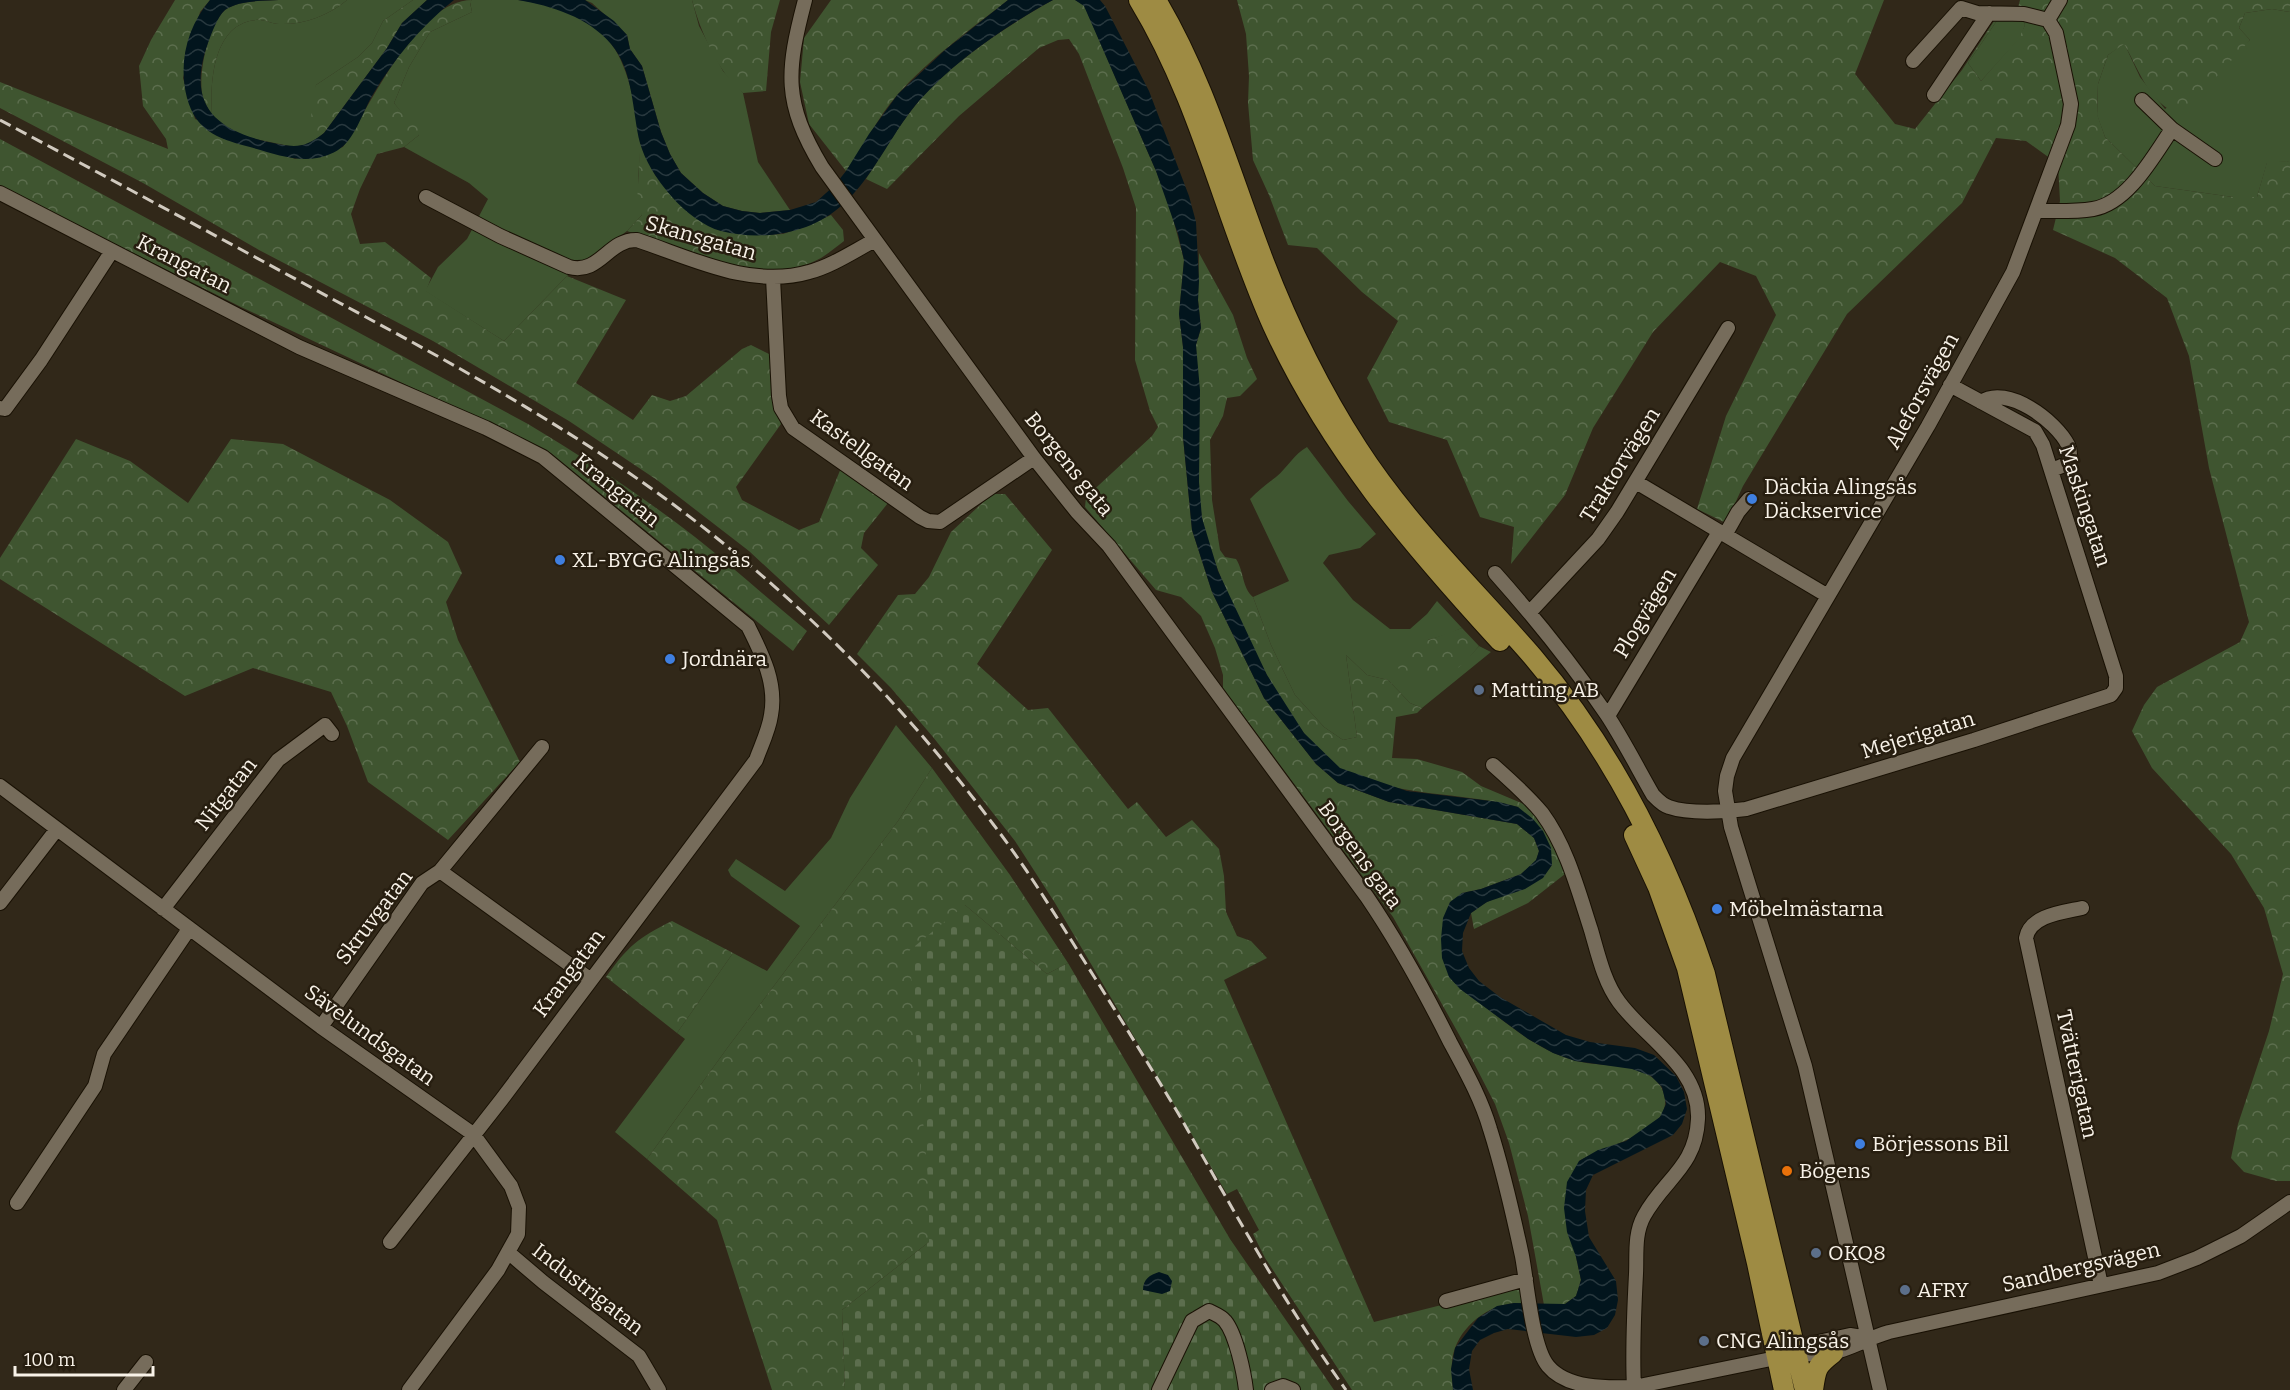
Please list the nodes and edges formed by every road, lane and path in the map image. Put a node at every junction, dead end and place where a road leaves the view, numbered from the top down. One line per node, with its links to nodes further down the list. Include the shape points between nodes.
1 (805, 0): 16 (street, Borgens gata, via 790,76 798,121 822,167)
2 (1139, 0): 46 (highway, via 1180,80 1269,317 1305,388 1348,459 1387,512 1562,715 1630,825 1658,887 1687,968)
3 (1156, 0): 46 (highway, via 1211,114 1268,272 1318,382 1395,500 1534,658 1574,710 1642,821 1685,916 1705,974)
4 (2060, 0): 7 (street)
5 (1960, 4): 6 (street, via 1977,13); 8 (street)
6 (1989, 13): 7 (street, via 2024,14); 9 (street)
7 (2049, 20): 15 (street, Aleforsvägen, via 2056,33 2071,104 2068,125)
8 (1913, 61)
9 (1934, 95)
10 (2142, 100): 11 (street)
11 (2172, 129): 12 (street); 15 (street, via 2143,171 2114,202 2093,209)
12 (2215, 159)
13 (0, 193): 17 (street, Krangatan)
14 (426, 197): 18 (street, Skansgatan, via 573,268 591,267 618,243 637,240 694,261)
15 (2037, 211): 20 (street, Aleforsvägen, via 2013,272)
16 (875, 240): 18 (street, Skansgatan, via 817,270); 23 (street, Borgens gata)
17 (112, 251): 22 (street, via 41,360 5,409); 44 (street, Krangatan, via 299,347 486,428 543,457 748,626 767,665 774,698 756,760)
18 (773, 278): 23 (street, Kastellgatan, via 778,381 786,418 793,429 920,518 940,522)
19 (1728, 328): 25 (street, Traktorvägen)
20 (1950, 385): 21 (street, Maskingatan); 29 (street, Aleforsvägen)
21 (1982, 402): 24 (street, Maskingatan, via 2036,431); 24 (street, via 1988,397 2012,398 2049,423 2069,446 2070,454 2069,464)
22 (0, 408)
23 (1034, 458): 52 (street, Borgens gata, via 1116,555 1396,940 1481,1102 1497,1151)
24 (2052, 470): 31 (street, Maskingatan, via 2116,676)
25 (1636, 482): 27 (street); 30 (street, Traktorvägen, via 1598,539)
26 (1749, 499): 27 (street, Plogvägen)
27 (1722, 534): 29 (street); 32 (street, Plogvägen)
28 (1495, 573): 30 (street)
29 (1828, 596): 37 (street, Aleforsvägen, via 1733,758 1725,791)
30 (1530, 612): 32 (street)
31 (2116, 688): 37 (street, Mejerigatan, via 2102,699 1746,809)
32 (1608, 716): 37 (street, Mejerigatan, via 1661,803 1669,807)
33 (332, 734): 42 (street, Nitgatan, via 325,725 278,760)
34 (542, 747): 39 (street)
35 (1493, 765): 60 (street, via 1542,813 1556,836 1617,999 1677,1063 1695,1099 1697,1134 1692,1151 1643,1217 1636,1241)
36 (0, 786): 38 (street, Sävelundsgatan)
37 (1727, 810): 55 (street, Aleforsvägen, via 1805,1066)
38 (57, 829): 40 (street); 42 (street, Sävelundsgatan)
39 (440, 871): 44 (street, Skruvgatan); 45 (street, Skruvgatan, via 422,883)
40 (0, 903)
41 (2082, 908): 53 (street, Tvätterigatan, via 2036,922 2026,938)
42 (163, 909): 43 (street, Sävelundsgatan)
43 (189, 929): 45 (street, Sävelundsgatan); 49 (street, via 104,1054 95,1086)
44 (591, 980): 47 (street, Krangatan)
45 (321, 1027): 47 (street, Sävelundsgatan)
46 (1728, 1107): 56 (highway); 58 (highway)
47 (473, 1134): 50 (street, Krangatan); 51 (street, Sävelundsgatan, via 511,1186 519,1207 518,1234)
48 (2290, 1202): 53 (street, Sandbergsvägen, via 2241,1236 2197,1258 2158,1273)
49 (17, 1203)
50 (390, 1242)
51 (509, 1252): 62 (street, Sävelundsgatan); 63 (street, Industrigatan, via 639,1356)
52 (1526, 1279): 54 (street); 60 (street, Borgens gata, via 1547,1365 1569,1380 1612,1388)
53 (2101, 1286): 55 (street, Sandbergsvägen)
54 (1446, 1301)
55 (1868, 1338): 56 (street, Sandbergsvägen, via 1850,1335 1809,1344); 57 (street, Sandbergsvägen, via 1853,1348); 71 (street, Aleforsvägen)
56 (1797, 1352): 57 (street, Sandbergsvägen, via 1812,1356); 58 (street, Sandbergsvägen); 69 (highway)
57 (1833, 1353): 70 (highway, via 1819,1364)
58 (1776, 1358): 60 (street, Borgens gata); 68 (highway)
59 (146, 1362): 61 (street)
60 (1634, 1387)
61 (124, 1390)
62 (408, 1390)
63 (659, 1390)
64 (1159, 1390): 65 (street, via 1192,1321 1209,1311 1229,1327)
65 (1246, 1390)
66 (1272, 1390): 67 (street, via 1283,1386)
67 (1293, 1390)
68 (1784, 1390)
69 (1805, 1390)
70 (1813, 1390)
71 (1880, 1390)

